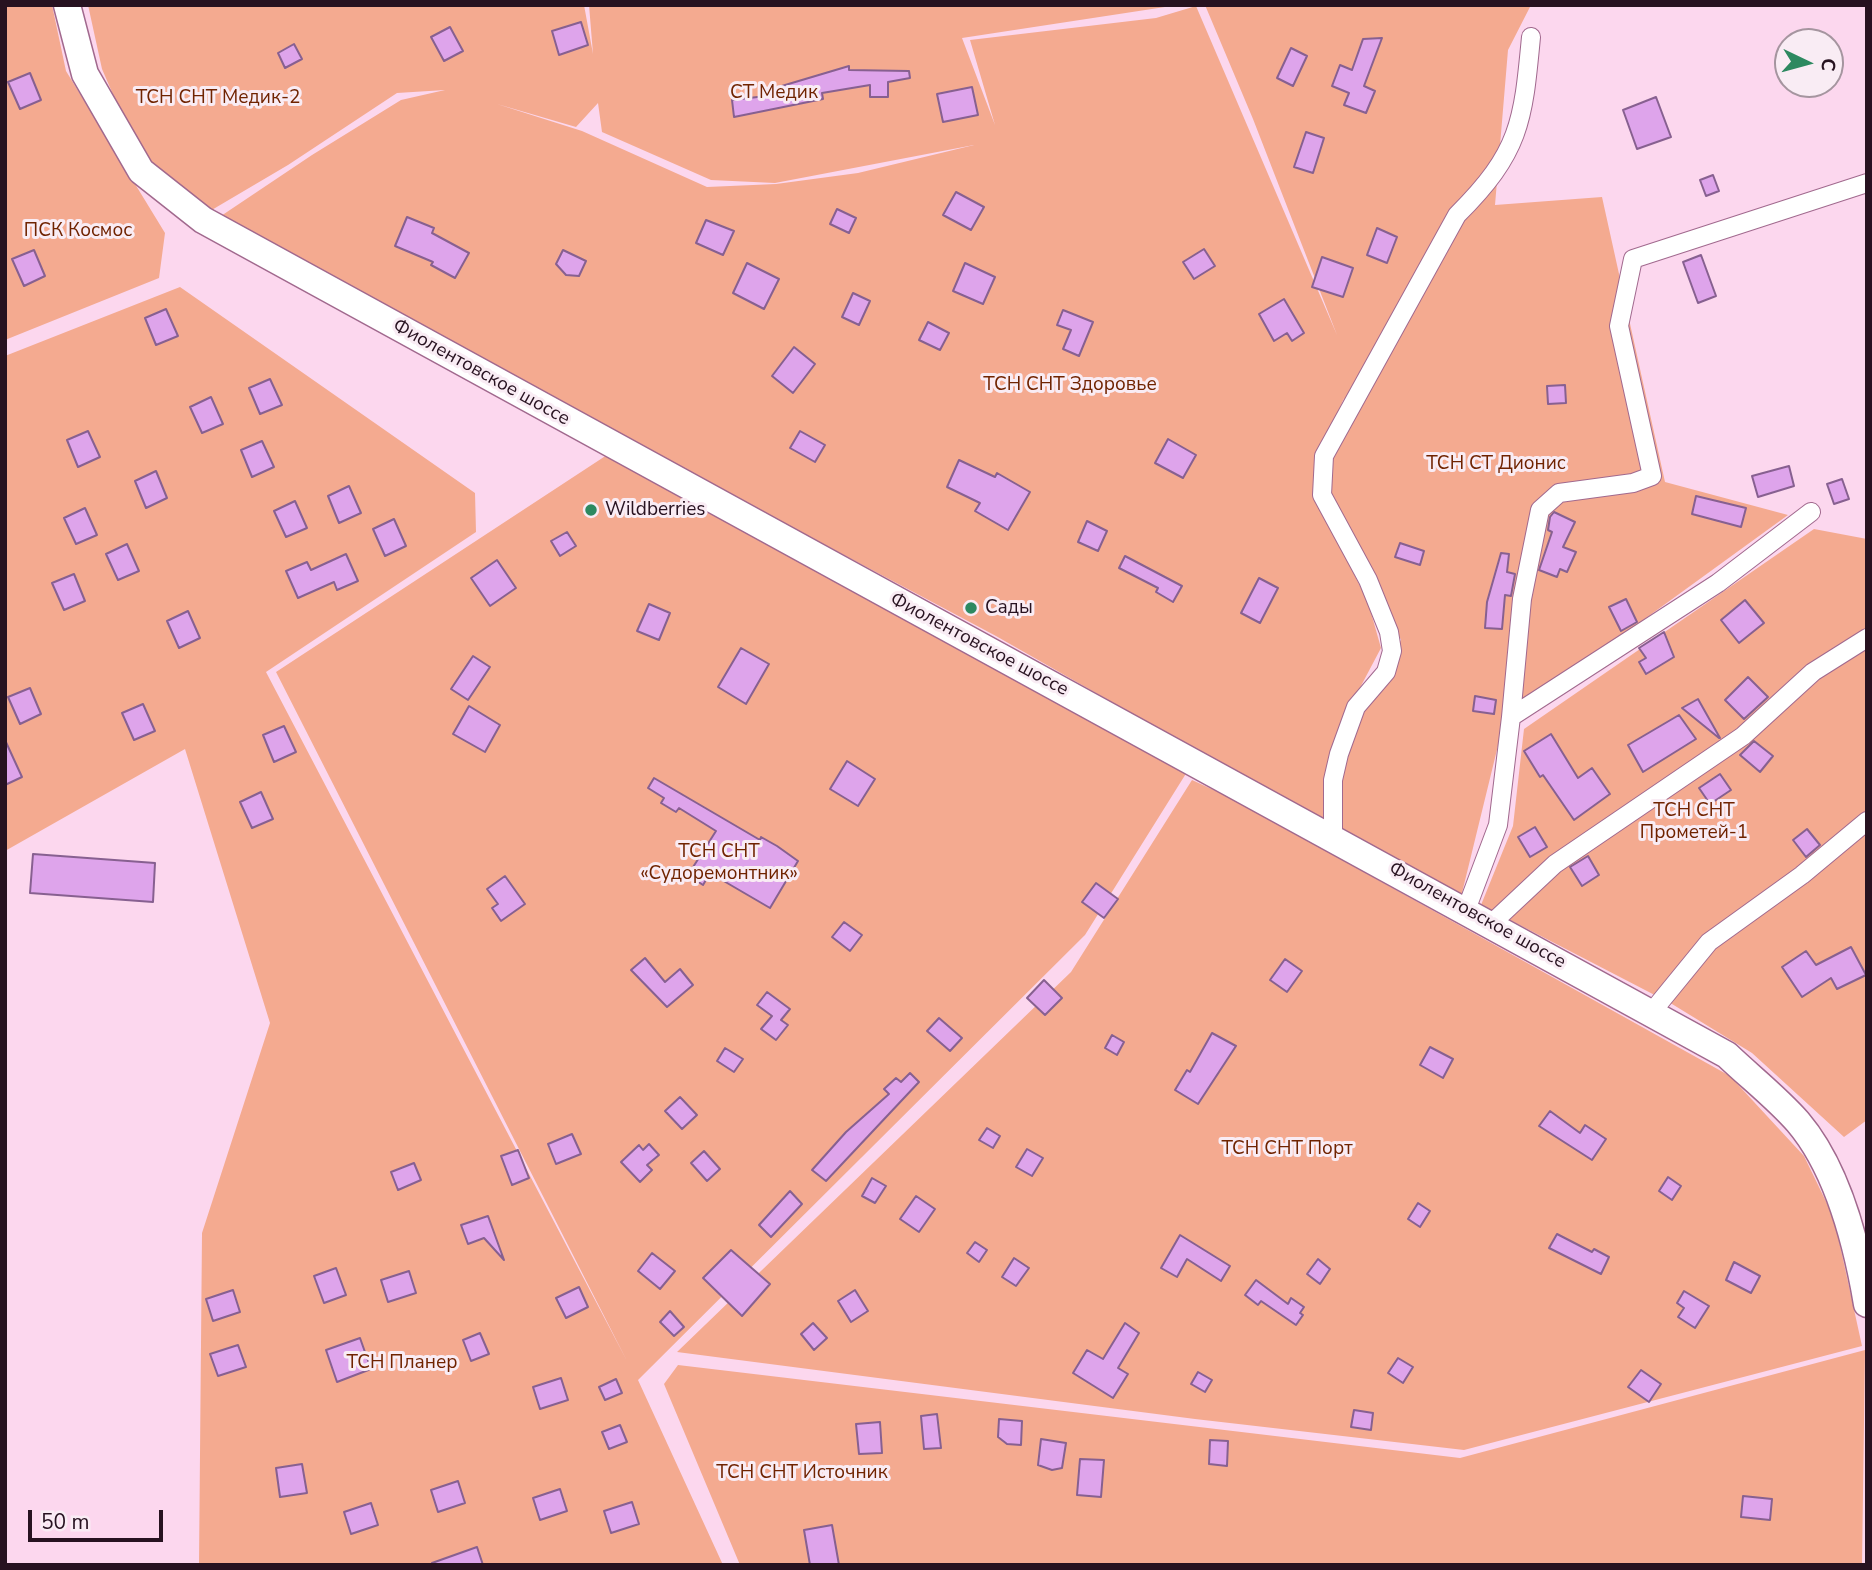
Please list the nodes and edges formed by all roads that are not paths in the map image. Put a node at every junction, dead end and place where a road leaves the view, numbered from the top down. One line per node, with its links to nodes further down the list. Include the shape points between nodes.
1 (67, 5): 8 (main road, Фиолентовское шоссе, via 85,74 141,171 203,220)
2 (1531, 37): 8 (street, via 1524,106 1511,149 1484,188 1457,215 1324,456 1322,495 1368,580 1392,652 1386,672 1356,707 1339,754 1333,780)
3 (1867, 183): 6 (street, via 1633,260 1619,326 1652,476 1559,493 1540,510 1522,599)
4 (1811, 512): 6 (street, via 1718,583)
5 (1867, 638): 10 (street, via 1813,672 1743,736 1555,864)
6 (1511, 717): 9 (street, via 1498,825)
7 (1867, 821): 11 (street, via 1802,876 1709,942)
8 (1333, 837): 9 (main road, Фиолентовское шоссе)
9 (1466, 910): 10 (main road, Фиолентовское шоссе)
10 (1491, 924): 11 (main road, Фиолентовское шоссе)
11 (1651, 1013): 12 (main road, Фиолентовское шоссе, via 1727,1055 1799,1123 1832,1178 1859,1258)
12 (1867, 1304)

